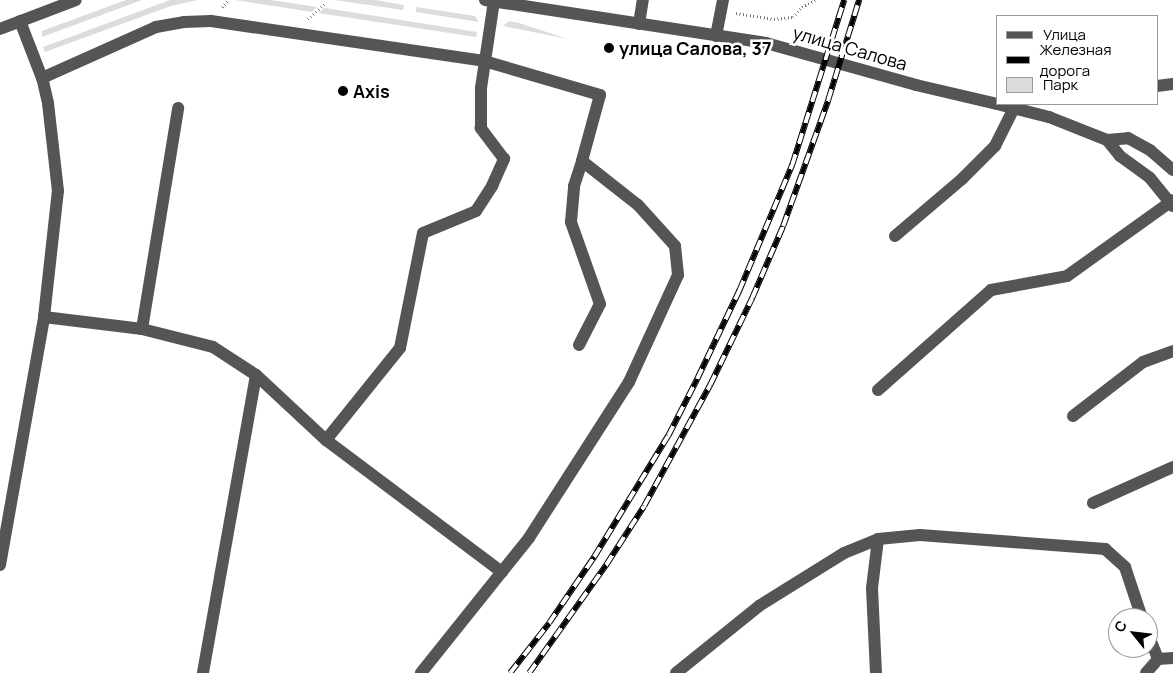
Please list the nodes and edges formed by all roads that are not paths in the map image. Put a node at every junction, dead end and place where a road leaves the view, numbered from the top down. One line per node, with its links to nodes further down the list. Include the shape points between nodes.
1 (76, 0): 5 (street)
2 (643, 0): 7 (street)
3 (723, 0): 9 (street)
4 (490, 1): 7 (street, улица Салова); 10 (street)
5 (49, 5): 6 (street)
6 (20, 22): 8 (street); 11 (street)
7 (639, 24): 9 (street, улица Салова)
8 (0, 28)
9 (716, 36): 14 (street, улица Салова, via 766,43)
10 (484, 61): 11 (street, via 211,21 184,22 156,28); 19 (street, via 600,94); 30 (street, via 481,128 504,159 476,211 423,233 400,348)
11 (42, 78): 23 (street, via 58,191)
12 (1173, 84): 13 (street)
13 (1158, 86)
14 (996, 104)
15 (1001, 105): 17 (street, улица Салова)
16 (178, 108): 24 (street)
17 (1014, 108): 18 (street, улица Салова, via 1072,125); 22 (street, via 995,146 962,180)
18 (1107, 140): 20 (street, улица Салова, via 1128,138); 21 (street, улица Салова, via 1120,156 1150,178)
19 (582, 161): 25 (street, via 574,186 571,222 600,304); 35 (street, via 638,205 675,246 678,275 629,382 529,538)
20 (1173, 170)
21 (1172, 203): 28 (street, via 1067,276 990,290)
22 (895, 236)
23 (44, 317): 24 (street); 34 (street)
24 (142, 329): 27 (street, via 213,347)
25 (579, 344)
26 (1173, 351): 29 (street, via 1142,362)
27 (256, 376): 30 (street); 39 (street)
28 (878, 390)
29 (1073, 416)
30 (326, 440): 35 (street)
31 (1173, 467): 32 (street)
32 (1093, 503)
33 (878, 540): 36 (street, via 920,535 1105,549 1125,567); 41 (street, via 844,553 759,606); 42 (street, via 872,588)
34 (0, 565)
35 (502, 572): 40 (street)
36 (1139, 608)
37 (1173, 658): 38 (street)
38 (1158, 659): 43 (street); 44 (street)
39 (203, 673)
40 (421, 673)
41 (676, 673)
42 (876, 673)
43 (1146, 673)
44 (1159, 673)

